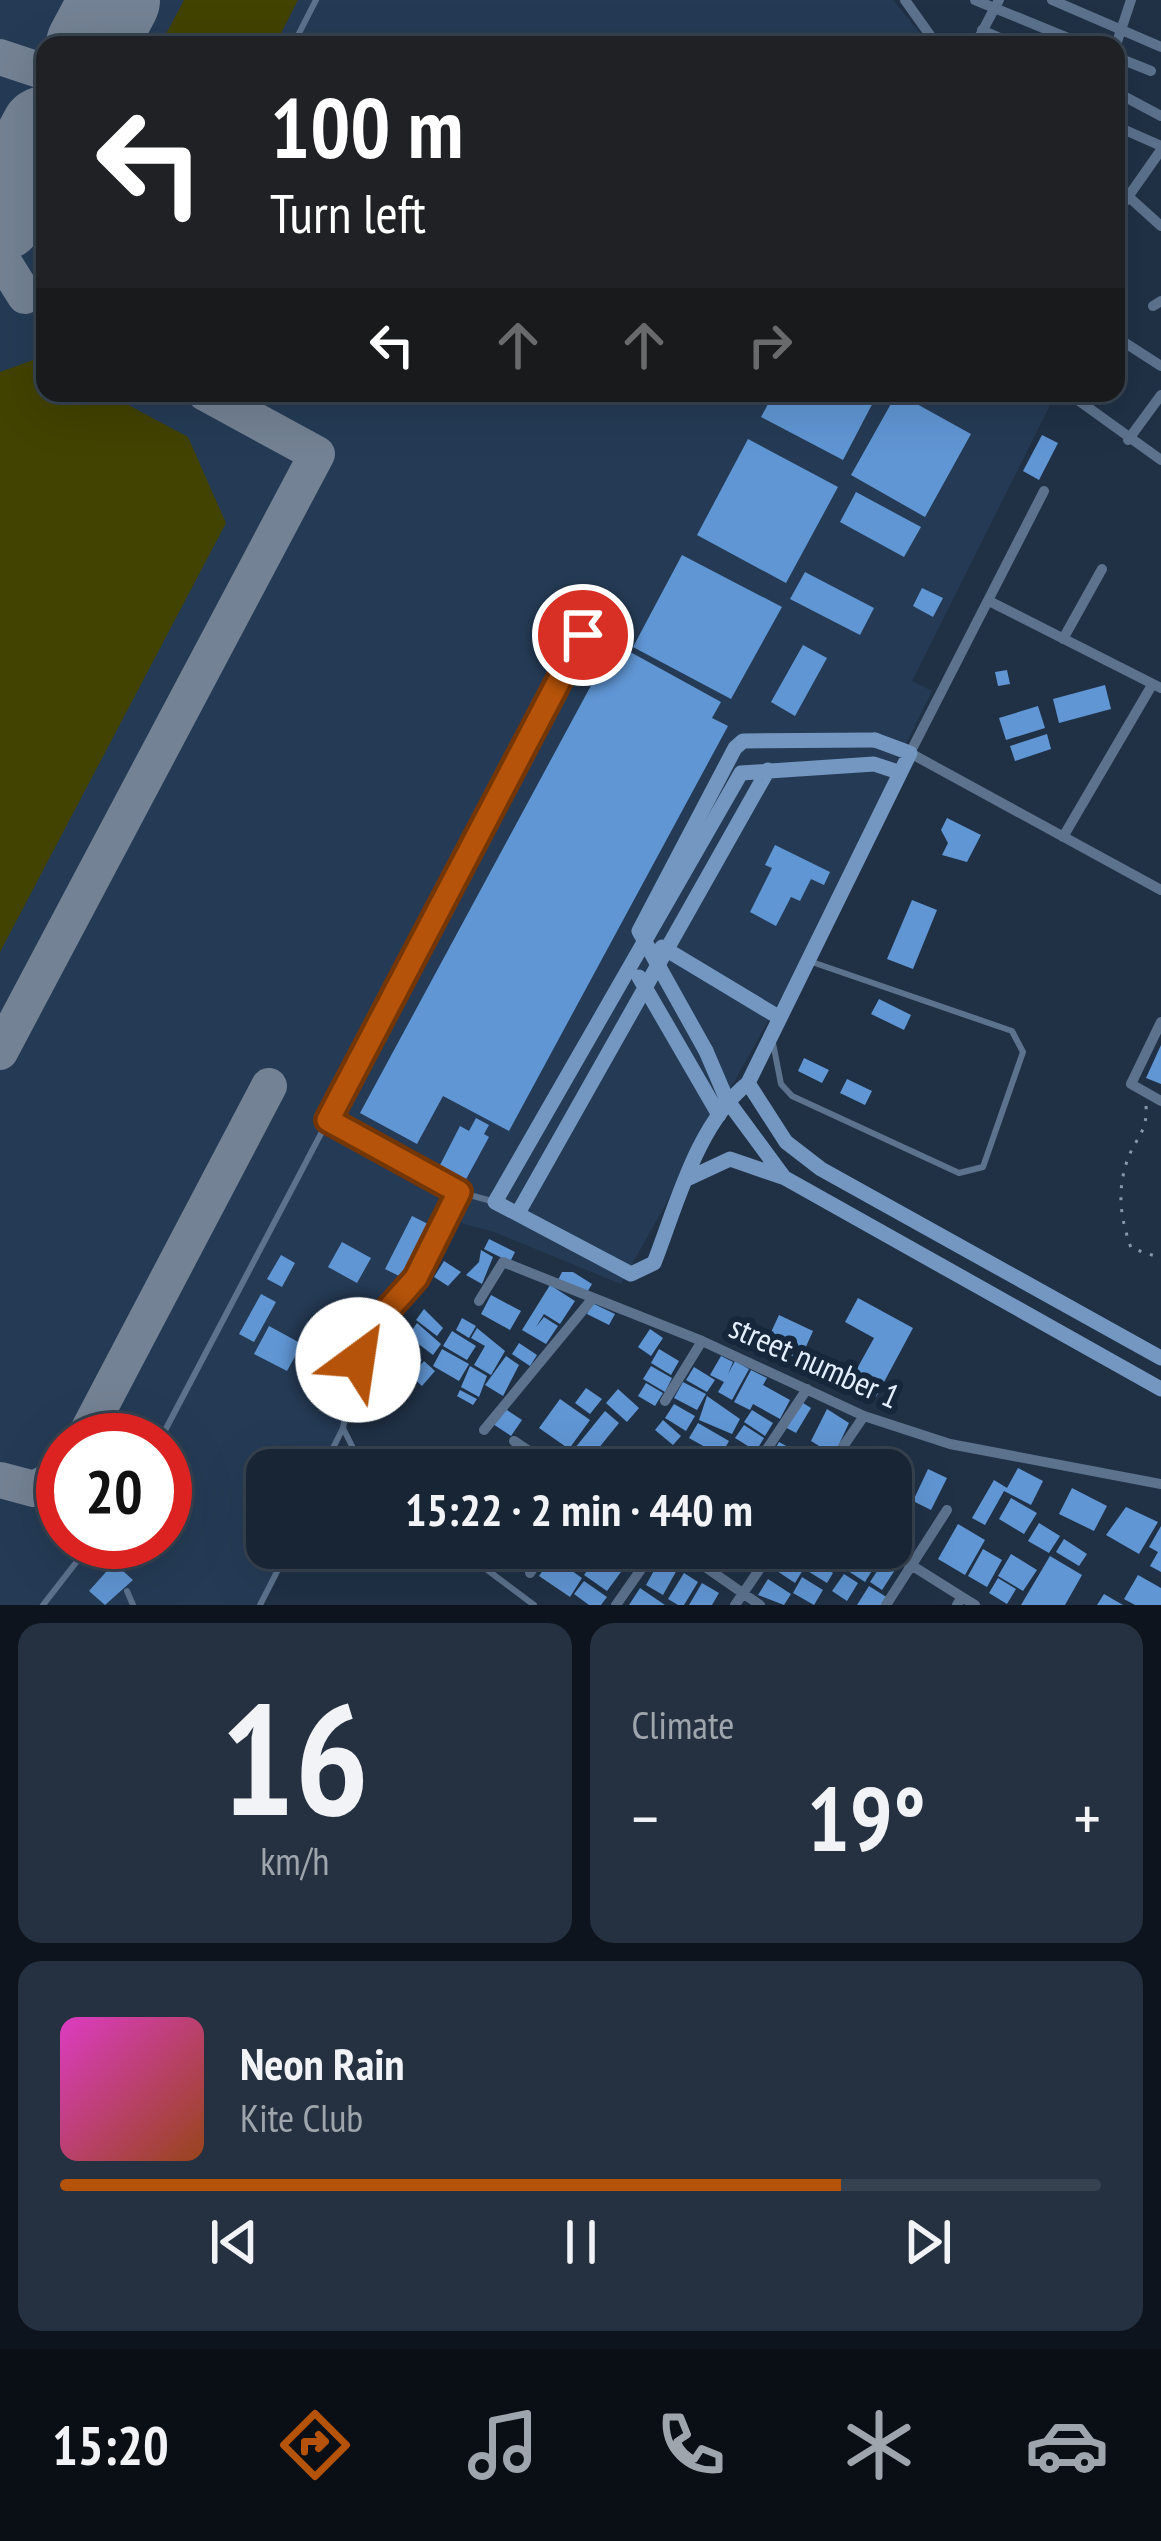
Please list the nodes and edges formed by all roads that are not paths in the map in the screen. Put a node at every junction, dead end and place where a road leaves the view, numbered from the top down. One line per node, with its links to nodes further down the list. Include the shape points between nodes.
1 (316, 0): 9 (lane)
2 (905, 0): 10 (street)
3 (975, 0): 6 (street)
4 (1052, 0): 8 (street)
5 (1128, 1): 8 (street)
6 (997, 4): 7 (street); 13 (street)
7 (982, 30): 11 (street); 12 (street)
8 (1120, 31): 14 (street); 15 (street)
9 (298, 36)
10 (931, 36)
11 (979, 36)
12 (996, 36)
13 (1066, 36)
14 (1119, 36)
15 (1161, 47)
16 (1125, 61): 17 (street)
17 (1151, 71)
18 (1125, 97): 19 (street)
19 (1161, 116)
20 (1125, 130): 21 (street)
21 (1161, 148): 22 (street)
22 (1148, 176): 23 (street); 24 (street)
23 (1161, 187)
24 (1130, 198): 25 (street); 26 (street)
25 (1125, 203)
26 (1161, 226)
27 (1125, 343): 28 (street)
28 (1161, 366)
29 (1161, 395): 31 (street)
30 (1079, 402): 31 (street)
31 (1128, 440): 32 (street)
32 (1161, 460)
33 (1044, 491): 35 (street)
34 (1102, 569): 37 (street)
35 (988, 601): 37 (street); 39 (street)
36 (583, 635): 53 (lane)
37 (1064, 639): 38 (street)
38 (1156, 687): 42 (street)
39 (910, 753): 41 (street); 42 (street); 52 (street, bridge, via 875,740 743,741 735,748 639,931 706,1051)
40 (768, 770): 41 (street, via 880,764); 44 (street); 59 (street, via 741,773)
41 (898, 772): 45 (street)
42 (1064, 837): 43 (street)
43 (1161, 890)
44 (667, 947): 46 (street, via 641,964); 47 (street)
45 (806, 960): 47 (street); 49 (lane, via 1012,1031 1023,1052 983,1167 959,1173 807,1107 781,1084)
46 (643, 984): 52 (street); 60 (street)
47 (780, 1018): 49 (street)
48 (1161, 1022): 51 (street, via 1131,1084)
49 (771, 1037): 50 (street)
50 (748, 1083): 52 (street); 54 (street, via 787,1142)
51 (1161, 1101)
52 (723, 1107): 55 (street); 56 (street)
53 (328, 1120): 58 (lane); 70 (lane)
54 (821, 1169): 57 (street); 61 (street)
55 (785, 1178): 56 (street, via 730,1159); 57 (street)
56 (686, 1179): 60 (street, via 653,1263 638,1274)
57 (807, 1191): 62 (street)
58 (459, 1192): 59 (lane); 72 (lane, via 416,1278 359,1342)
59 (495, 1202): 60 (street)
60 (518, 1213)
61 (911, 1223): 62 (street); 66 (street)
62 (899, 1246): 67 (street)
63 (593, 1298): 64 (street, street number 1, via 503,1262); 65 (street, street number 1); 73 (street)
64 (478, 1301)
65 (702, 1341): 68 (street, street number 1); 69 (street)
66 (1161, 1358)
67 (1160, 1384)
68 (807, 1390): 71 (street, street number 1); 78 (street)
69 (664, 1401)
70 (174, 1413)
71 (864, 1416): 79 (street); 80 (street, street number 1, via 950,1444)
72 (343, 1428): 75 (lane); 76 (lane)
73 (484, 1430)
74 (514, 1441): 77 (street)
75 (332, 1449)
76 (354, 1449)
77 (526, 1449)
78 (767, 1449)
79 (841, 1449)
80 (1161, 1484)
81 (947, 1510): 82 (street)
82 (912, 1567): 94 (street)
83 (71, 1569): 95 (lane)
84 (278, 1569): 97 (lane)
85 (486, 1569): 98 (lane)
86 (533, 1569): 91 (street)
87 (641, 1569): 99 (street)
88 (703, 1569): 93 (street)
89 (760, 1569): 93 (street)
90 (911, 1569): 101 (street)
91 (530, 1573)
92 (127, 1591): 96 (lane)
93 (739, 1599): 100 (street)
94 (959, 1601): 102 (street)
95 (43, 1605)
96 (133, 1605)
97 (260, 1605)
98 (534, 1605)
99 (616, 1605)
100 (760, 1605)
101 (886, 1605)
102 (975, 1605)

